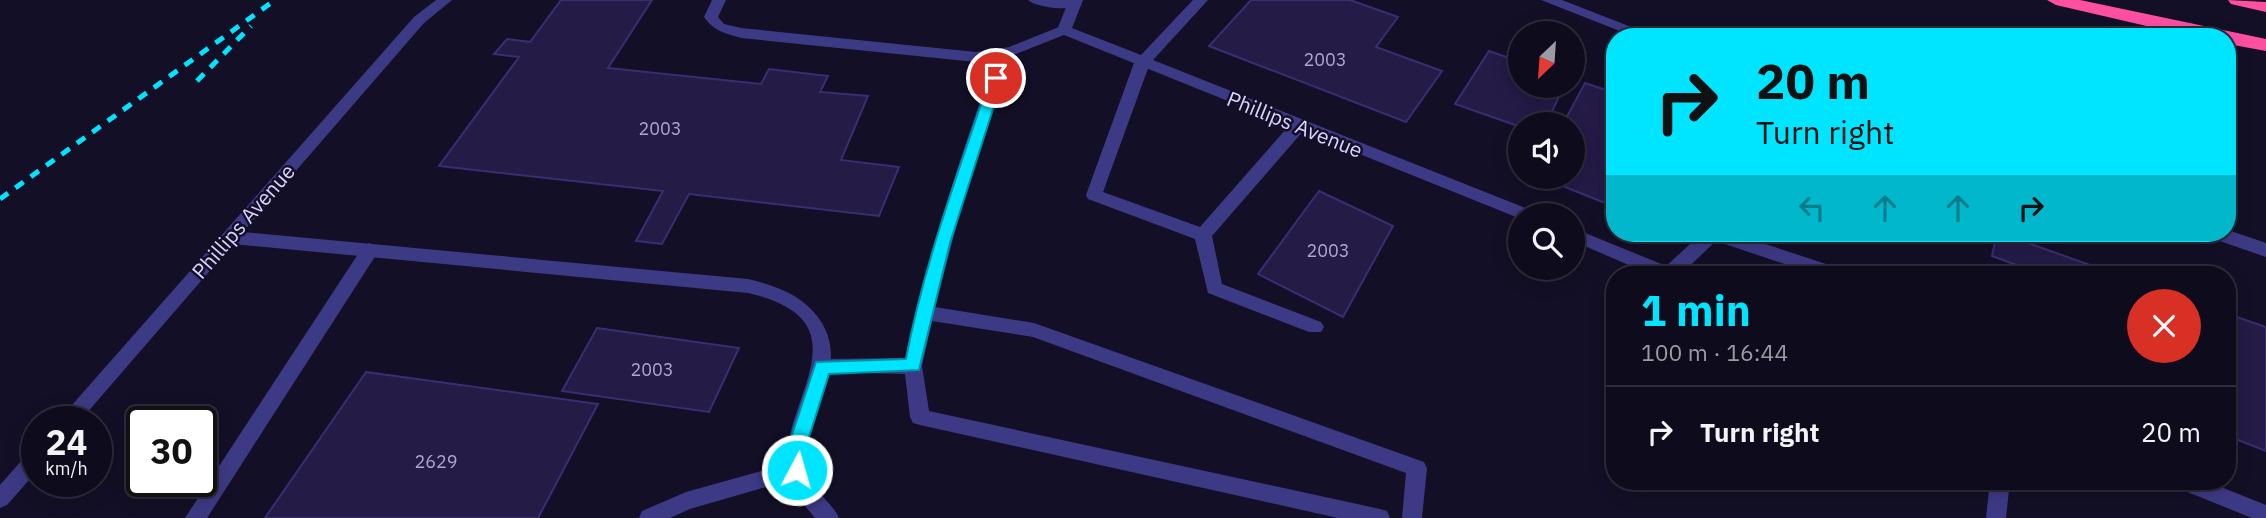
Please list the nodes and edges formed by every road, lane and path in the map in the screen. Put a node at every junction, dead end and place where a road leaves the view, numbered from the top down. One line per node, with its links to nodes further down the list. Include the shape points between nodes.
1 (445, 0): 20 (street, Phillips Avenue, via 419,20)
2 (719, 0): 15 (street, via 711,17 719,27 741,33 976,57)
3 (1035, 0): 8 (street)
4 (1201, 0): 16 (street)
5 (1548, 0): 10 (street)
6 (2056, 0): 11 (highway)
7 (2237, 0): 9 (highway)
8 (1076, 2): 12 (street)
9 (2266, 7)
10 (1625, 28)
11 (2180, 28)
12 (1064, 30): 15 (street); 16 (street, Phillips Avenue)
13 (2236, 39): 14 (highway)
14 (2266, 45)
15 (1004, 55): 30 (street, via 972,145)
16 (1142, 63): 17 (street, Phillips Avenue); 19 (street, via 1094,195)
17 (1299, 125): 18 (street, Phillips Avenue); 19 (street)
18 (1508, 208)
19 (1203, 235): 31 (street, via 1213,288)
20 (229, 237): 25 (street); 34 (street, Phillips Avenue)
21 (1585, 239): 27 (street)
22 (2236, 240): 26 (street)
23 (1704, 242): 28 (street)
24 (1740, 242): 29 (street)
25 (370, 250): 33 (street, via 771,291 796,304 814,322 822,346); 41 (street)
26 (2266, 250)
27 (1651, 266)
28 (1678, 266)
29 (1811, 266)
30 (923, 313): 32 (street); 45 (street, via 1034,330 1417,468)
31 (1315, 327)
32 (913, 366): 33 (street); 44 (street, via 920,417)
33 (822, 367): 35 (street, via 796,450)
34 (81, 406)
35 (797, 470): 42 (street, via 686,501); 43 (street, via 810,499)
36 (21, 475): 39 (street)
37 (1999, 490): 46 (street)
38 (2205, 490): 40 (street)
39 (0, 499)
40 (2266, 514)
41 (195, 518)
42 (649, 518)
43 (829, 518)
44 (1380, 518)
45 (1412, 518)
46 (1996, 518)

